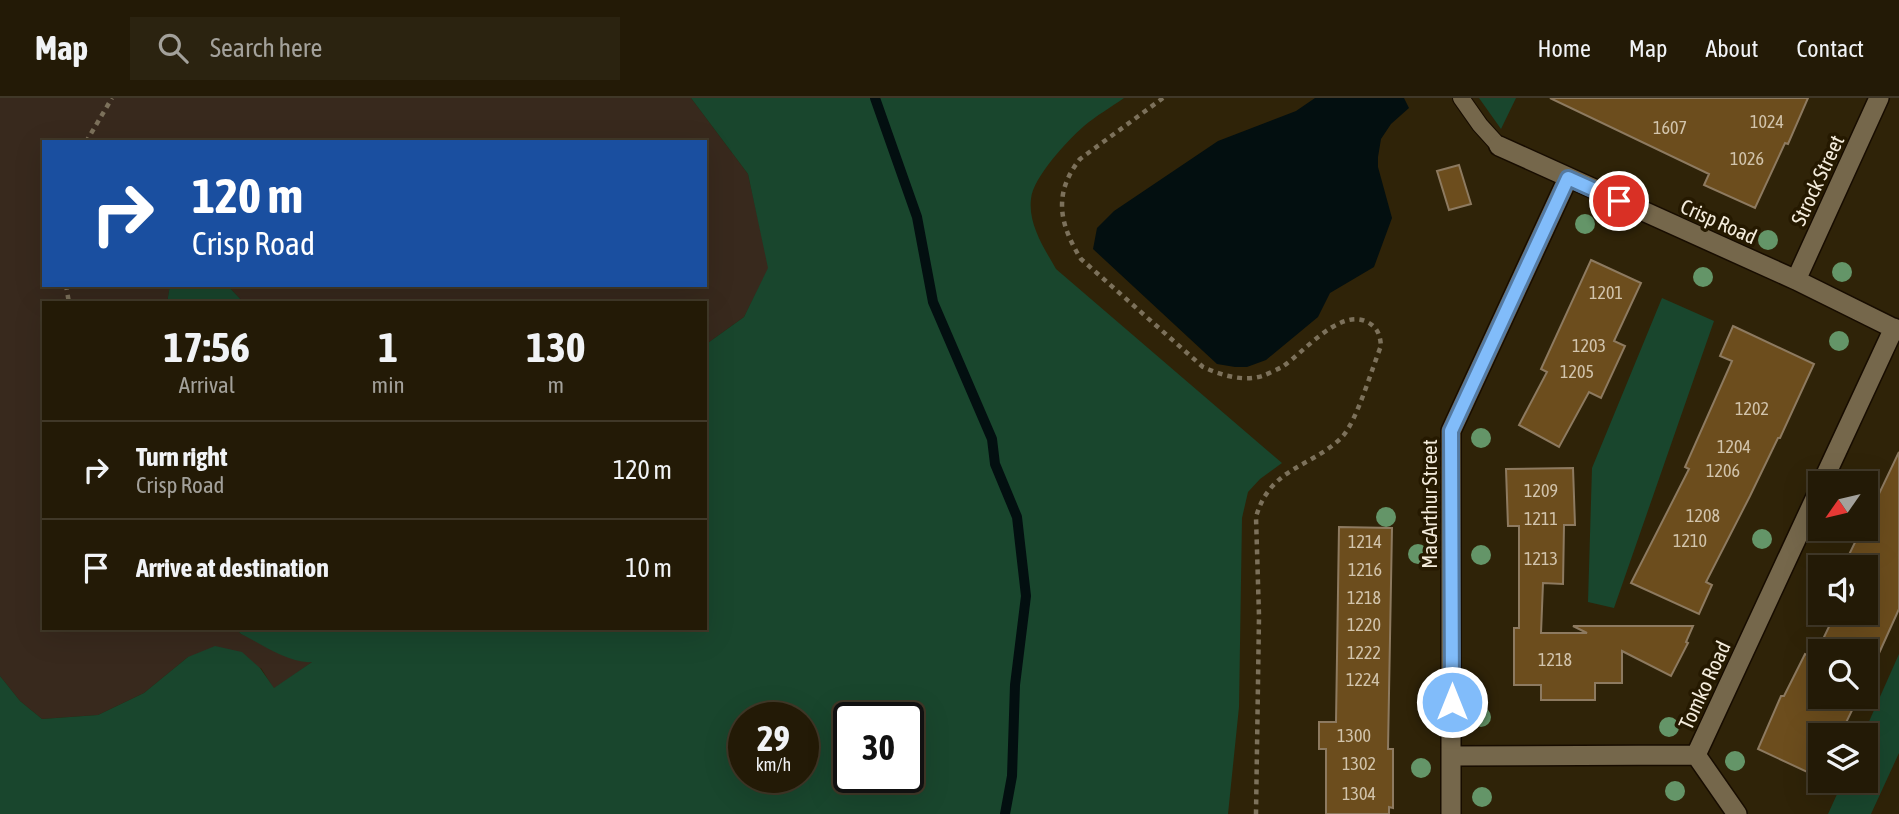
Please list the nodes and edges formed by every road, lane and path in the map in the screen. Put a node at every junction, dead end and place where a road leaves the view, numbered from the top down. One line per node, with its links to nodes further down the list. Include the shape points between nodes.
1 (112, 98): 5 (path)
2 (1163, 98): 14 (path, via 1073,168 1061,204 1063,225 1081,259 1203,367 1219,375 1260,377 1280,368 1346,320 1361,319 1380,333 1381,346 1344,435 1269,488 1256,517)
3 (1461, 98): 6 (lane, Crisp Road)
4 (1879, 98): 8 (street, Strock Street)
5 (87, 140)
6 (1499, 146): 7 (street, Crisp Road)
7 (1568, 178): 8 (street, Crisp Road); 13 (street, MacArthur Street, via 1451,431)
8 (1796, 281): 9 (street, Crisp Road)
9 (1896, 330): 10 (street)
10 (1828, 471)
11 (1808, 514): 12 (street, Tomko Road)
12 (1696, 755): 13 (street, Tomko Road); 16 (street)
13 (1452, 756): 15 (street, MacArthur Street)
14 (1256, 814)
15 (1451, 814)
16 (1737, 814)

